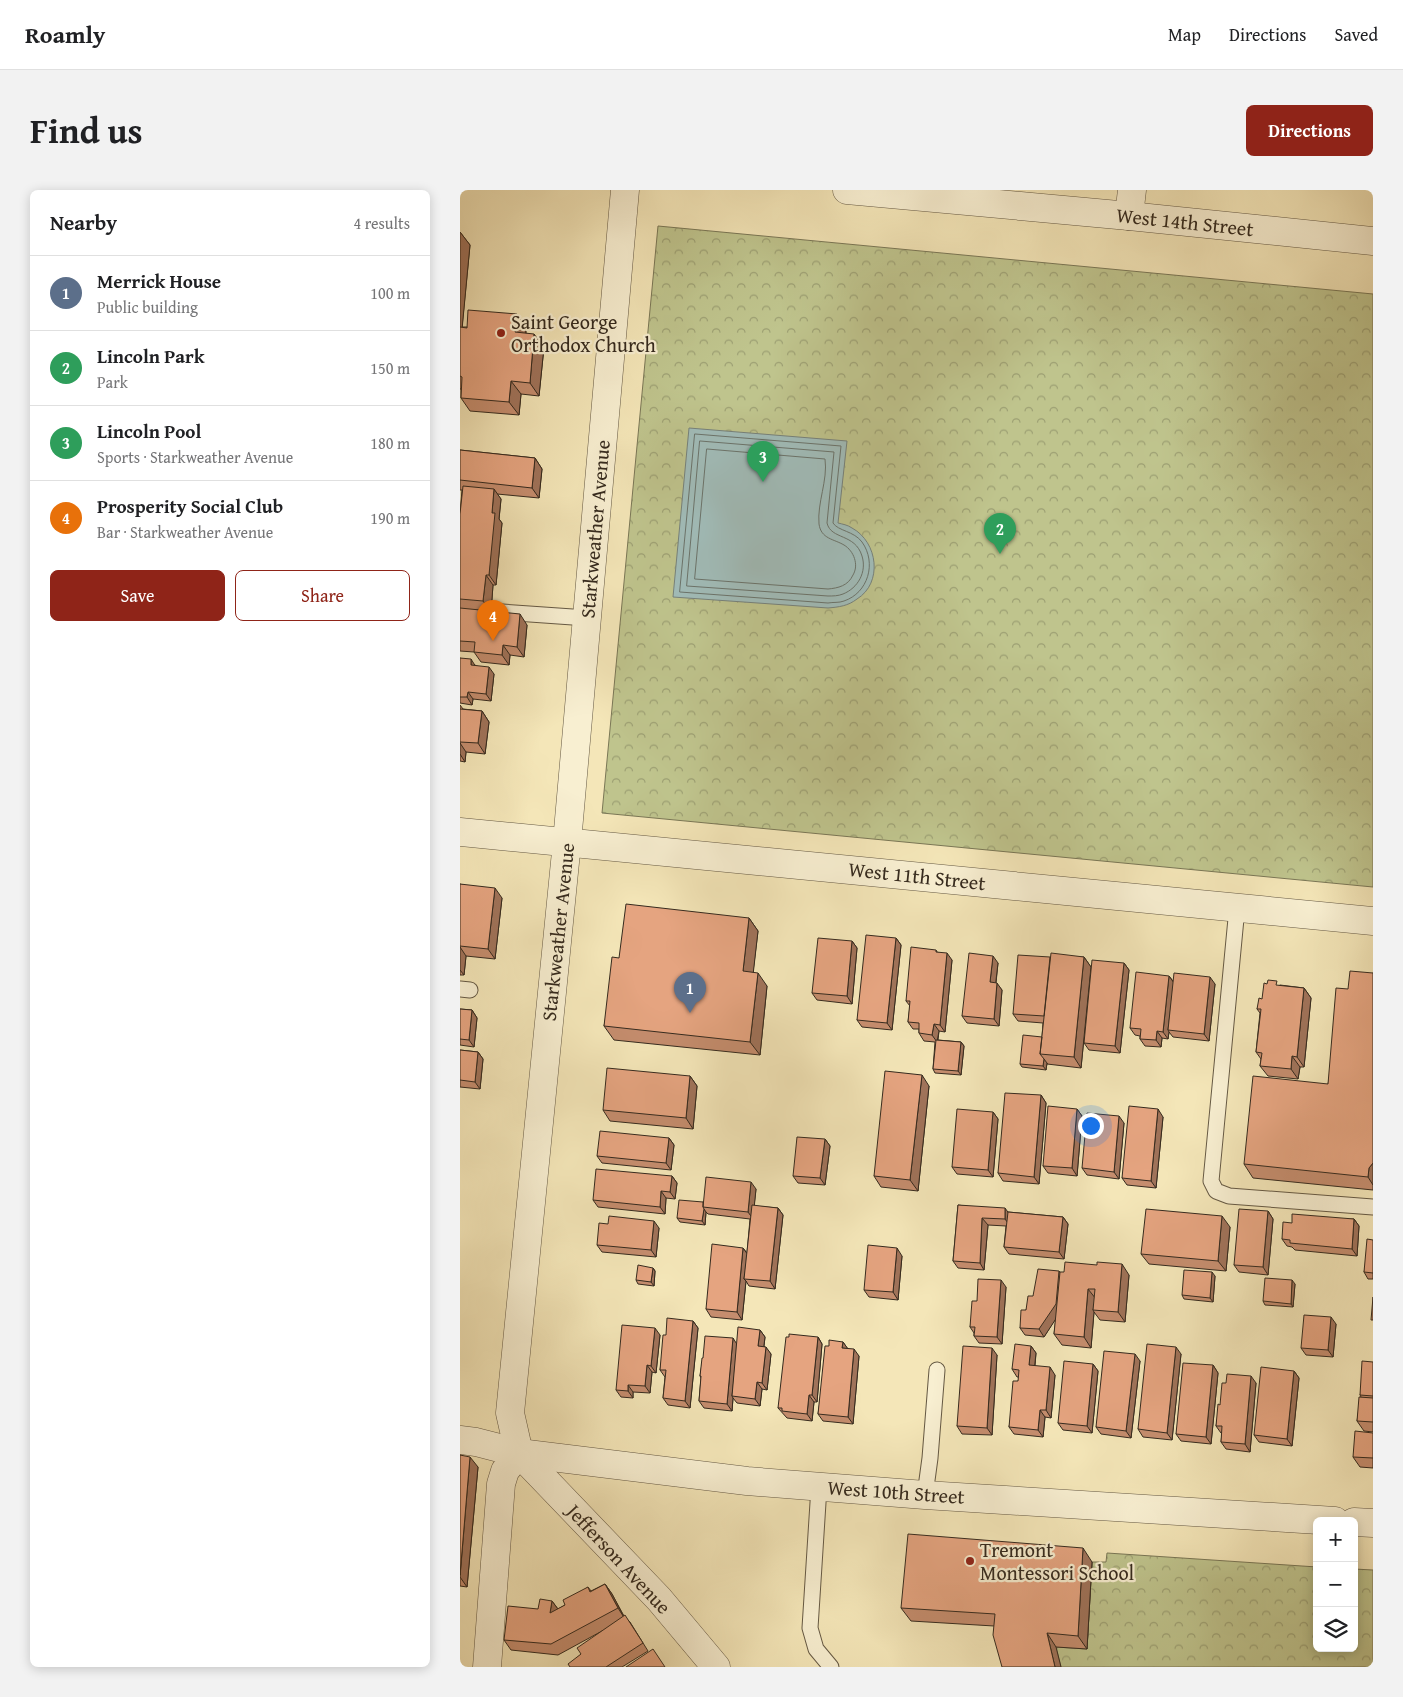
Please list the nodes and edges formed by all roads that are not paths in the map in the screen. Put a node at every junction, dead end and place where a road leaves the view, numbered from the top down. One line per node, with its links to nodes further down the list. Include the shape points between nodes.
1 (625, 190): 6 (street, Starkweather Avenue)
2 (847, 190): 3 (street, West 14th Street)
3 (1130, 203): 4 (street, West 14th Street)
4 (1373, 241)
5 (460, 609): 6 (lane)
6 (587, 618): 8 (street, Starkweather Avenue)
7 (460, 832): 8 (street, West 11th Street)
8 (567, 842): 9 (street, West 11th Street); 14 (street, Starkweather Avenue, via 511,1392 510,1413)
9 (1237, 908): 10 (street, West 11th Street); 11 (lane, via 1211,1181 1216,1191 1229,1196)
10 (1373, 921)
11 (1373, 1207)
12 (937, 1370): 16 (lane)
13 (460, 1440): 14 (street, West 10th Street)
14 (520, 1453): 15 (street, West 10th Street); 20 (street, via 505,1472 501,1484); 21 (street, Jefferson Avenue, via 659,1599)
15 (819, 1487): 16 (street, West 10th Street); 22 (lane, via 810,1628 816,1649)
16 (925, 1495): 17 (street, West 10th Street)
17 (1313, 1520)
18 (1358, 1522): 19 (street)
19 (1373, 1523)
20 (486, 1667)
21 (716, 1667)
22 (831, 1667)

